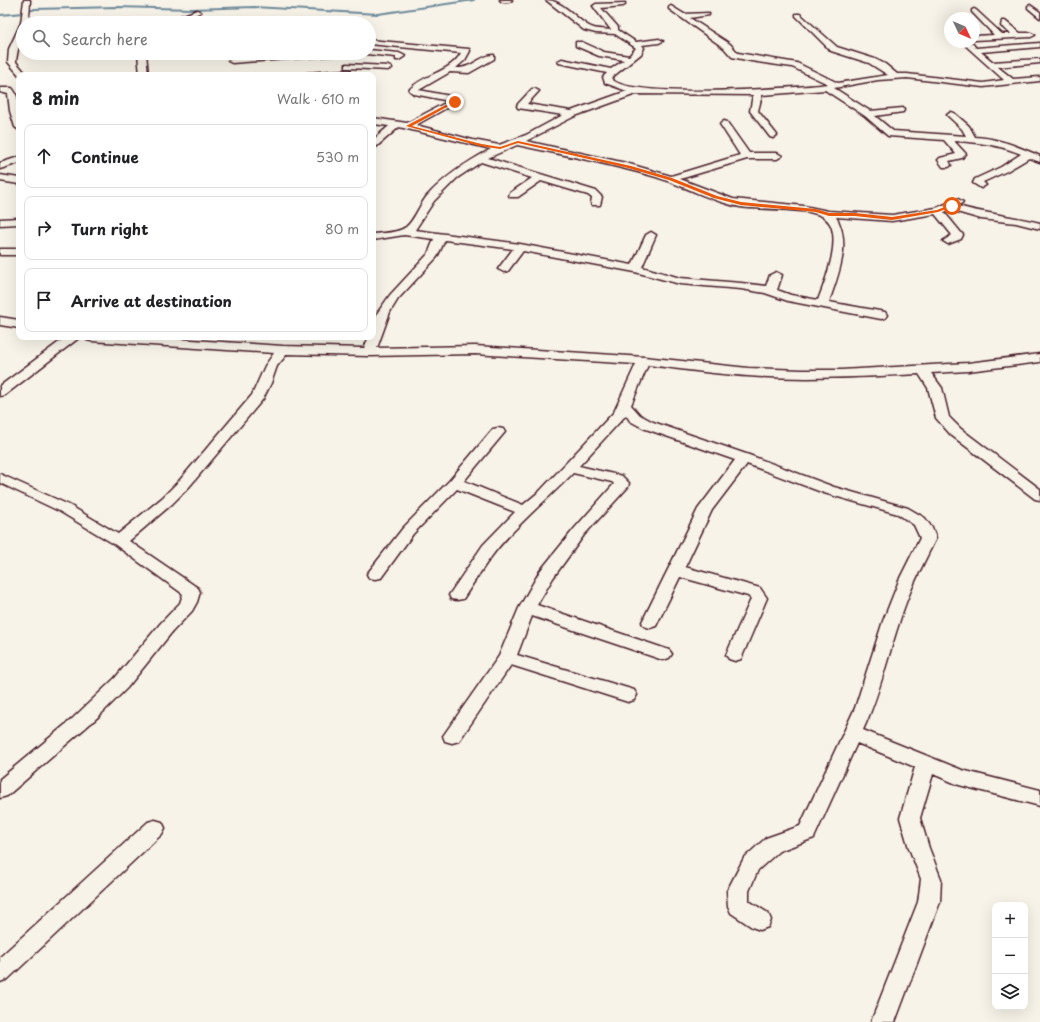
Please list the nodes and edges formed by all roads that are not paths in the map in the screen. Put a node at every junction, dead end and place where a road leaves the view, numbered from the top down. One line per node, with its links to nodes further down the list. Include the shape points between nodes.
1 (27, 0): 12 (street)
2 (503, 0): 3 (street)
3 (509, 0)
4 (549, 0): 17 (street, via 588,28 596,31)
5 (623, 4): 17 (street, via 596,6)
6 (1030, 7): 15 (street)
7 (671, 8): 14 (street)
8 (974, 11): 20 (street)
9 (197, 12): 13 (street)
10 (707, 14): 14 (street)
11 (798, 15): 47 (street, via 834,49 872,61)
12 (26, 16)
13 (186, 16)
14 (683, 16): 51 (street, via 727,46 735,55 794,65)
15 (1040, 16)
16 (1005, 23): 19 (street, via 1005,26)
17 (617, 29): 26 (street)
18 (1040, 35): 19 (street)
19 (1019, 36): 20 (street)
20 (1000, 37): 21 (street)
21 (980, 38)
22 (659, 41): 26 (street)
23 (16, 42): 43 (street, via 12,62)
24 (376, 43): 42 (street, via 466,51)
25 (579, 44): 33 (street, via 602,54)
26 (635, 44): 33 (street, via 640,48)
27 (1040, 45): 29 (street)
28 (972, 48): 29 (street)
29 (974, 50): 39 (street)
30 (376, 53): 32 (street, via 399,55)
31 (491, 56): 42 (street, via 466,71)
32 (399, 58)
33 (630, 58): 46 (street)
34 (143, 60): 44 (street)
35 (246, 60): 36 (street)
36 (232, 61)
37 (562, 61): 46 (street)
38 (1040, 61): 39 (street)
39 (991, 65): 49 (street)
40 (348, 68): 41 (street); 45 (street)
41 (388, 68)
42 (449, 70): 64 (street, via 414,88 413,91 452,99 455,102)
43 (20, 72)
44 (144, 72)
45 (325, 72)
46 (612, 72): 54 (street, via 607,77 608,81)
47 (896, 77): 49 (street, via 923,77 974,84); 51 (street)
48 (1040, 79): 49 (street)
49 (1011, 82)
50 (10, 84): 60 (street)
51 (836, 85): 52 (street)
52 (827, 87): 55 (street); 58 (street)
53 (535, 91): 57 (street, via 521,106)
54 (635, 91): 55 (street); 57 (street)
55 (758, 93): 65 (street, via 754,111)
56 (900, 110): 58 (street)
57 (572, 114): 69 (street)
58 (868, 114): 66 (street, via 891,134)
59 (951, 115): 67 (street, via 966,128)
60 (16, 117)
61 (376, 121): 62 (street)
62 (397, 124): 64 (street); 68 (street)
63 (724, 124): 73 (street)
64 (408, 126): 70 (street)
65 (773, 135)
66 (946, 137): 67 (street); 78 (street, via 961,154 943,160)
67 (972, 138): 72 (street)
68 (376, 142)
69 (518, 142): 70 (street); 82 (street)
70 (500, 148): 75 (street)
71 (1040, 152): 72 (street)
72 (1027, 153): 76 (street); 84 (street, via 1004,169 978,181)
73 (746, 156): 74 (street); 82 (street)
74 (777, 156)
75 (480, 159): 80 (street); 92 (street, via 461,170 434,194 425,204 415,224)
76 (1040, 159)
77 (16, 161): 79 (street)
78 (946, 164)
79 (0, 166)
80 (540, 177): 85 (street); 86 (street, via 592,193 597,197)
81 (0, 178): 83 (street)
82 (670, 179): 88 (street, via 741,204)
83 (16, 181)
84 (981, 185)
85 (514, 195)
86 (596, 202)
87 (938, 211): 88 (street, via 892,218); 91 (street, via 954,204 981,216); 96 (street, via 958,235)
88 (829, 214): 104 (street, via 839,235 835,262)
89 (16, 221): 90 (street)
90 (0, 222)
91 (1040, 226)
92 (406, 232): 94 (street); 95 (street)
93 (651, 235): 101 (street)
94 (441, 236): 97 (street); 108 (street, via 433,255 394,297 384,312)
95 (376, 237)
96 (948, 241)
97 (520, 247): 100 (street); 101 (street)
98 (0, 252): 99 (street)
99 (16, 252)
100 (504, 269)
101 (636, 269): 103 (street, via 680,281)
102 (776, 276): 103 (street, via 772,288)
103 (767, 290): 104 (street, via 788,298)
104 (822, 304): 105 (street)
105 (881, 315)
106 (0, 321): 107 (street)
107 (16, 324)
108 (376, 333)
109 (70, 340): 117 (street)
110 (135, 340): 112 (street)
111 (374, 340): 113 (street)
112 (283, 350): 113 (street); 126 (street, via 271,366 258,396 184,484)
113 (369, 352): 115 (street, via 476,350)
114 (1040, 358): 116 (street, via 968,367)
115 (644, 361): 116 (street, via 748,372 801,374); 118 (street)
116 (922, 369): 124 (street, via 935,388 943,418 949,425)
117 (0, 392)
118 (624, 405): 120 (street, via 635,418 648,425); 121 (street, via 620,414)
119 (498, 432): 123 (street)
120 (744, 458): 127 (street, via 705,509); 136 (street, via 829,490 903,512 924,526 928,538 891,621 864,708)
121 (569, 468): 125 (street); 130 (street, via 617,479 622,483 621,487 579,532 546,575)
122 (0, 478): 126 (street, via 64,508)
123 (455, 483): 125 (street); 128 (street, via 408,531)
124 (1040, 496)
125 (525, 511): 129 (street, via 489,549)
126 (119, 541): 139 (street, via 188,588 192,592 192,599 121,683)
127 (675, 570): 131 (street); 133 (street, via 758,595 759,598)
128 (375, 574)
129 (457, 595)
130 (527, 608): 132 (street); 134 (street)
131 (650, 622)
132 (663, 654)
133 (735, 655)
134 (507, 658): 135 (street); 137 (street)
135 (628, 695)
136 (853, 734): 138 (street); 142 (street, via 807,832 773,844 750,864 738,891 739,906)
137 (452, 736)
138 (926, 764): 140 (street, via 959,777); 144 (street, via 910,818 932,879 929,902)
139 (0, 790)
140 (1040, 798)
141 (155, 828): 143 (street)
142 (760, 920)
143 (0, 972)
144 (883, 1022)

